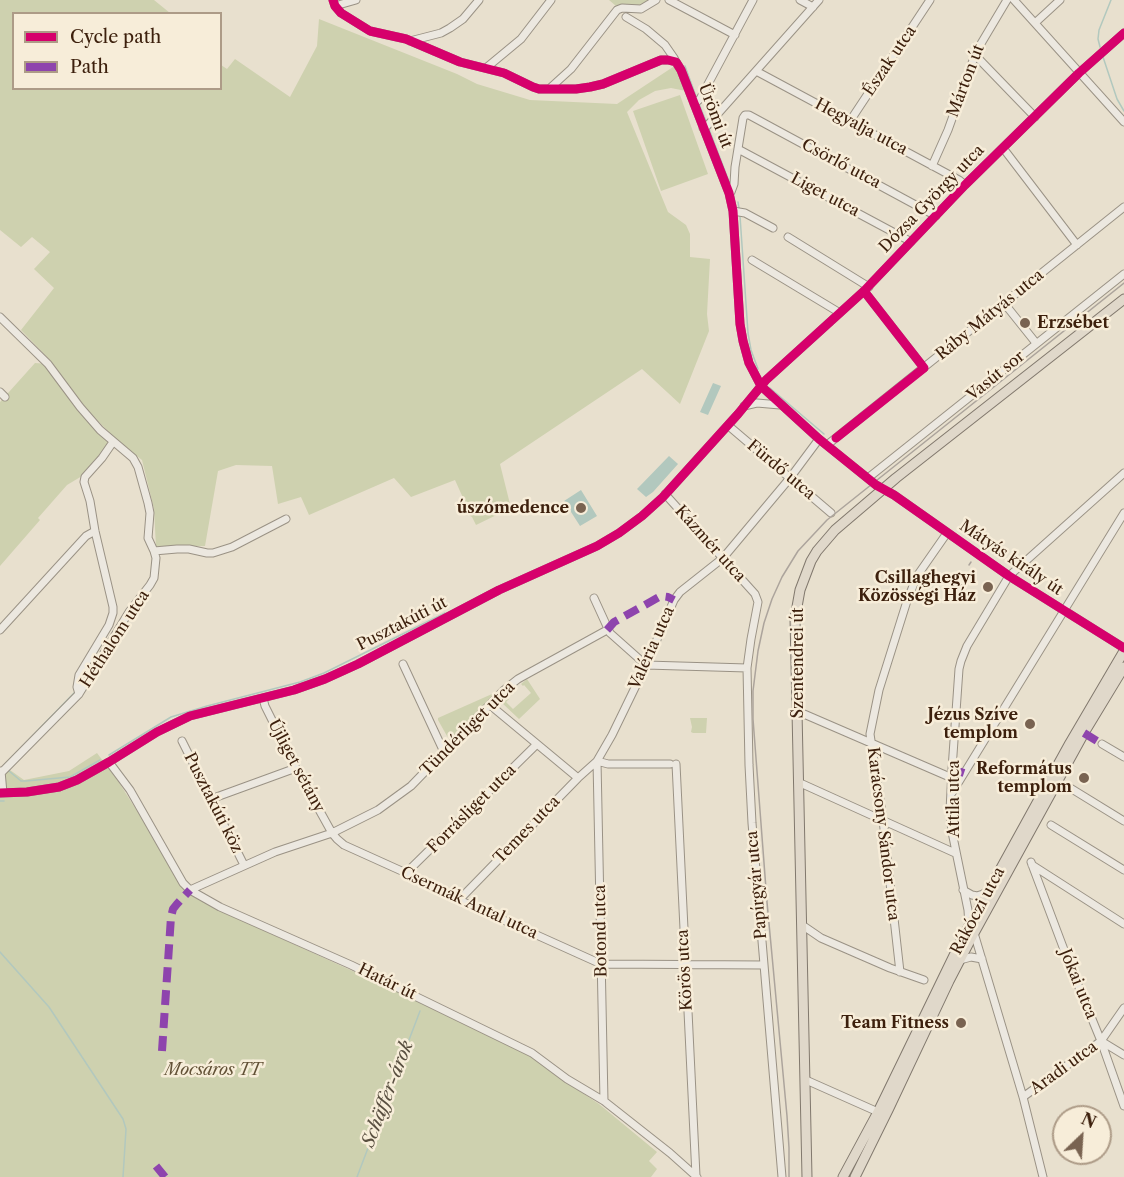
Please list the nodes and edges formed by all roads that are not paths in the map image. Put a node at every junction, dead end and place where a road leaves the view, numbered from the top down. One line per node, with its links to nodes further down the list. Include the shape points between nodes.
1 (357, 0): 13 (street)
2 (478, 0): 19 (street, via 463,20 450,28)
3 (551, 0): 22 (street, via 521,39)
4 (656, 0): 25 (street, via 641,9 617,10 571,69)
5 (669, 0): 18 (street)
6 (753, 0): 18 (street)
7 (800, 0): 14 (street)
8 (819, 0): 14 (street)
9 (930, 0): 28 (street, Észak utca)
10 (1007, 0): 20 (street, Márton út)
11 (1014, 0): 16 (street)
12 (1060, 0): 16 (street)
13 (334, 3): 19 (street, via 347,17 370,31)
14 (813, 7): 23 (street)
15 (626, 17): 21 (street, Ürömi út, via 665,45)
16 (1035, 23): 24 (street)
17 (1124, 33): 24 (street, Dózsa György utca)
18 (735, 35): 26 (street)
19 (410, 41): 22 (street, via 454,60)
20 (975, 55): 27 (street); 33 (street, Márton út)
21 (676, 62): 25 (street, via 661,60 596,86); 26 (street, Ürömi út)
22 (486, 68): 25 (street, via 532,87)
23 (756, 71): 28 (street, Hegyalja utca); 30 (street)
24 (1079, 73): 27 (street, Dózsa György utca); 29 (street)
25 (549, 89)
26 (694, 104): 30 (street, Ürömi út)
27 (1035, 117): 31 (street, Dózsa György utca)
28 (850, 121): 33 (street, Hegyalja utca)
29 (1124, 122)
30 (703, 128): 35 (street, Ürömi út)
31 (1003, 148): 34 (street, Dózsa György utca); 42 (street)
32 (738, 149): 35 (street, via 734,184); 38 (street, Csörlő utca, via 743,118 749,115); 41 (street, Liget utca)
33 (932, 166): 34 (street, Hegyalja utca)
34 (965, 185): 38 (street, Dózsa György utca)
35 (729, 193): 37 (street, Ürömi út)
36 (1124, 207): 42 (street, Ráby Mátyás utca)
37 (733, 211): 39 (street); 52 (street, Ürömi út, via 741,333 749,363)
38 (936, 216): 41 (street, Dózsa György utca)
39 (773, 228)
40 (788, 237): 45 (street)
41 (911, 242): 45 (street, Dózsa György utca)
42 (1077, 245): 47 (street, Ráby Mátyás utca)
43 (752, 260): 48 (street)
44 (1124, 274): 50 (street, Vasút sor)
45 (866, 289): 48 (street, Dózsa György utca); 51 (street)
46 (1124, 299): 62 (main road, Szentendrei út)
47 (1004, 303): 50 (street); 51 (street, Ráby Mátyás utca)
48 (840, 313): 52 (street, Dózsa György utca)
49 (0, 317): 57 (street, Héthalom utca, via 48,364)
50 (1036, 343): 61 (street, Vasút sor)
51 (924, 368): 58 (street, Ráby Mátyás utca)
52 (761, 386): 53 (street, Ürömi út); 54 (street, Pusztakúti út)
53 (780, 405): 54 (street); 56 (street, Ürömi út)
54 (744, 406): 63 (street, Pusztakúti út)
55 (730, 427): 60 (street, Fürdő utca)
56 (819, 439): 58 (street, Ürömi út); 60 (street, Valéria utca)
57 (113, 442): 67 (street, via 85,477); 69 (street, Héthalom utca, via 138,467 149,508 148,538)
58 (827, 446): 61 (street, Ürömi út)
59 (1124, 473): 71 (street, Attila utca)
60 (790, 477): 64 (street, Fürdő utca); 70 (street, Valéria utca)
61 (868, 478): 62 (street, Ürömi út)
62 (884, 489): 68 (street, Mátyás király út); 85 (main road, Szentendrei út, via 827,539 800,590 795,618)
63 (665, 494): 70 (street, Kázmér utca); 83 (street, Pusztakúti út, via 642,516 597,546 499,590 358,664 325,679)
64 (831, 513)
65 (1124, 513): 74 (street)
66 (286, 519): 69 (street, via 213,553 189,549)
67 (95, 531): 75 (street, via 86,536); 82 (street, via 113,613 79,675)
68 (947, 533): 71 (street, Mátyás király út); 87 (street, Karácsony Sándor utca, via 917,576 907,601 879,690)
69 (154, 551): 82 (street, Héthalom utca, via 154,578)
70 (723, 558): 72 (street, Kázmér utca); 79 (street, Valéria utca, via 674,600)
71 (1009, 576): 74 (street, Mátyás király út); 97 (street, Attila utca, via 961,661)
72 (755, 594): 81 (street, Papírgyár utca, via 758,606)
73 (594, 598): 76 (street)
74 (1064, 611): 77 (street, Mátyás király út); 97 (street)
75 (0, 630)
76 (607, 630): 79 (street); 84 (street, Tündérliget utca, via 518,679)
77 (1124, 650): 112 (main road, Rákóczi utca)
78 (403, 664): 90 (street)
79 (645, 665): 81 (street); 92 (street, Valéria utca)
80 (1124, 667): 116 (main road, Rákóczi utca)
81 (747, 668): 123 (street, Papírgyár utca, via 748,765)
82 (79, 694): 95 (street, Héthalom utca)
83 (263, 698): 93 (street, Pusztakúti út, via 190,716); 94 (street, Újliget sétány)
84 (490, 705): 88 (street); 90 (street, Tündérliget utca)
85 (797, 711): 87 (street); 98 (main road, Szentendrei út)
86 (182, 741): 101 (street, Pusztakúti köz)
87 (871, 743): 97 (street); 102 (street, Karácsony Sándor utca)
88 (537, 744): 96 (street); 109 (street, Forrásliget utca)
89 (1102, 744): 91 (street)
90 (444, 752): 105 (street, Tündérliget utca, via 411,786 378,810)
91 (1124, 757)
92 (597, 761): 96 (street, Temes utca); 122 (street, Botond utca); 124 (street, Körös utca, via 673,764)
93 (109, 762): 100 (street, Pusztakúti út, via 59,787); 110 (street, Határ út)
94 (296, 768): 101 (street); 105 (street, Újliget sétány)
95 (1, 770): 100 (street)
96 (578, 778): 113 (street, Temes utca)
97 (954, 781): 106 (street, Attila utca, via 951,832)
98 (798, 782): 102 (street); 115 (main road, Szentendrei út)
99 (1067, 786): 103 (street)
100 (2, 793)
101 (211, 799): 107 (street, Pusztakúti köz)
102 (883, 820): 106 (street); 125 (street, Karácsony Sándor utca)
103 (1124, 821)
104 (1051, 825): 108 (street)
105 (332, 833): 107 (street); 109 (street, Csermák Antal utca, via 344,845)
106 (955, 854): 111 (street, Attila utca)
107 (244, 865): 110 (street)
108 (1124, 870)
109 (406, 873): 113 (street, Csermák Antal utca)
110 (190, 890): 132 (street, Határ út, via 532,1053)
111 (963, 890): 112 (street, via 977,896); 116 (street, Attila utca)
112 (989, 890): 116 (main road, Rákóczi utca)
113 (459, 900): 122 (street, Csermák Antal utca)
114 (1124, 924): 128 (street, Jókai utca, via 1032,864)
115 (802, 925): 117 (street); 118 (main road, Szentendrei út)
116 (971, 930): 119 (main road, Rákóczi utca); 120 (street, Attila utca)
117 (820, 938): 118 (street); 125 (street)
118 (803, 943): 130 (main road, Szentendrei út)
119 (962, 949): 120 (street); 121 (main road, Rákóczi utca); 134 (main road, Rákóczi utca)
120 (982, 959): 121 (street); 131 (street, Attila utca)
121 (960, 960): 139 (main road, Rákóczi utca)
122 (601, 964): 124 (street, Csermák Antal utca); 132 (street, Botond utca)
123 (764, 965): 124 (street, Csermák Antal utca); 136 (street, Papírgyár utca)
124 (685, 966): 135 (street, Körös utca)
125 (900, 972): 126 (street)
126 (924, 980)
127 (1124, 1008): 128 (street, Aradi utca)
128 (1101, 1041): 129 (street); 131 (street, Aradi utca); 133 (street, Jókai utca)
129 (1124, 1055)
130 (806, 1080): 134 (street); 137 (main road, Szentendrei út)
131 (1023, 1097): 140 (street, Attila utca)
132 (604, 1101): 135 (street, Határ út)
133 (1124, 1106)
134 (878, 1112): 138 (main road, Rákóczi utca)
135 (696, 1177)
136 (782, 1177)
137 (807, 1177)
138 (843, 1177)
139 (855, 1177)
140 (1042, 1177)

